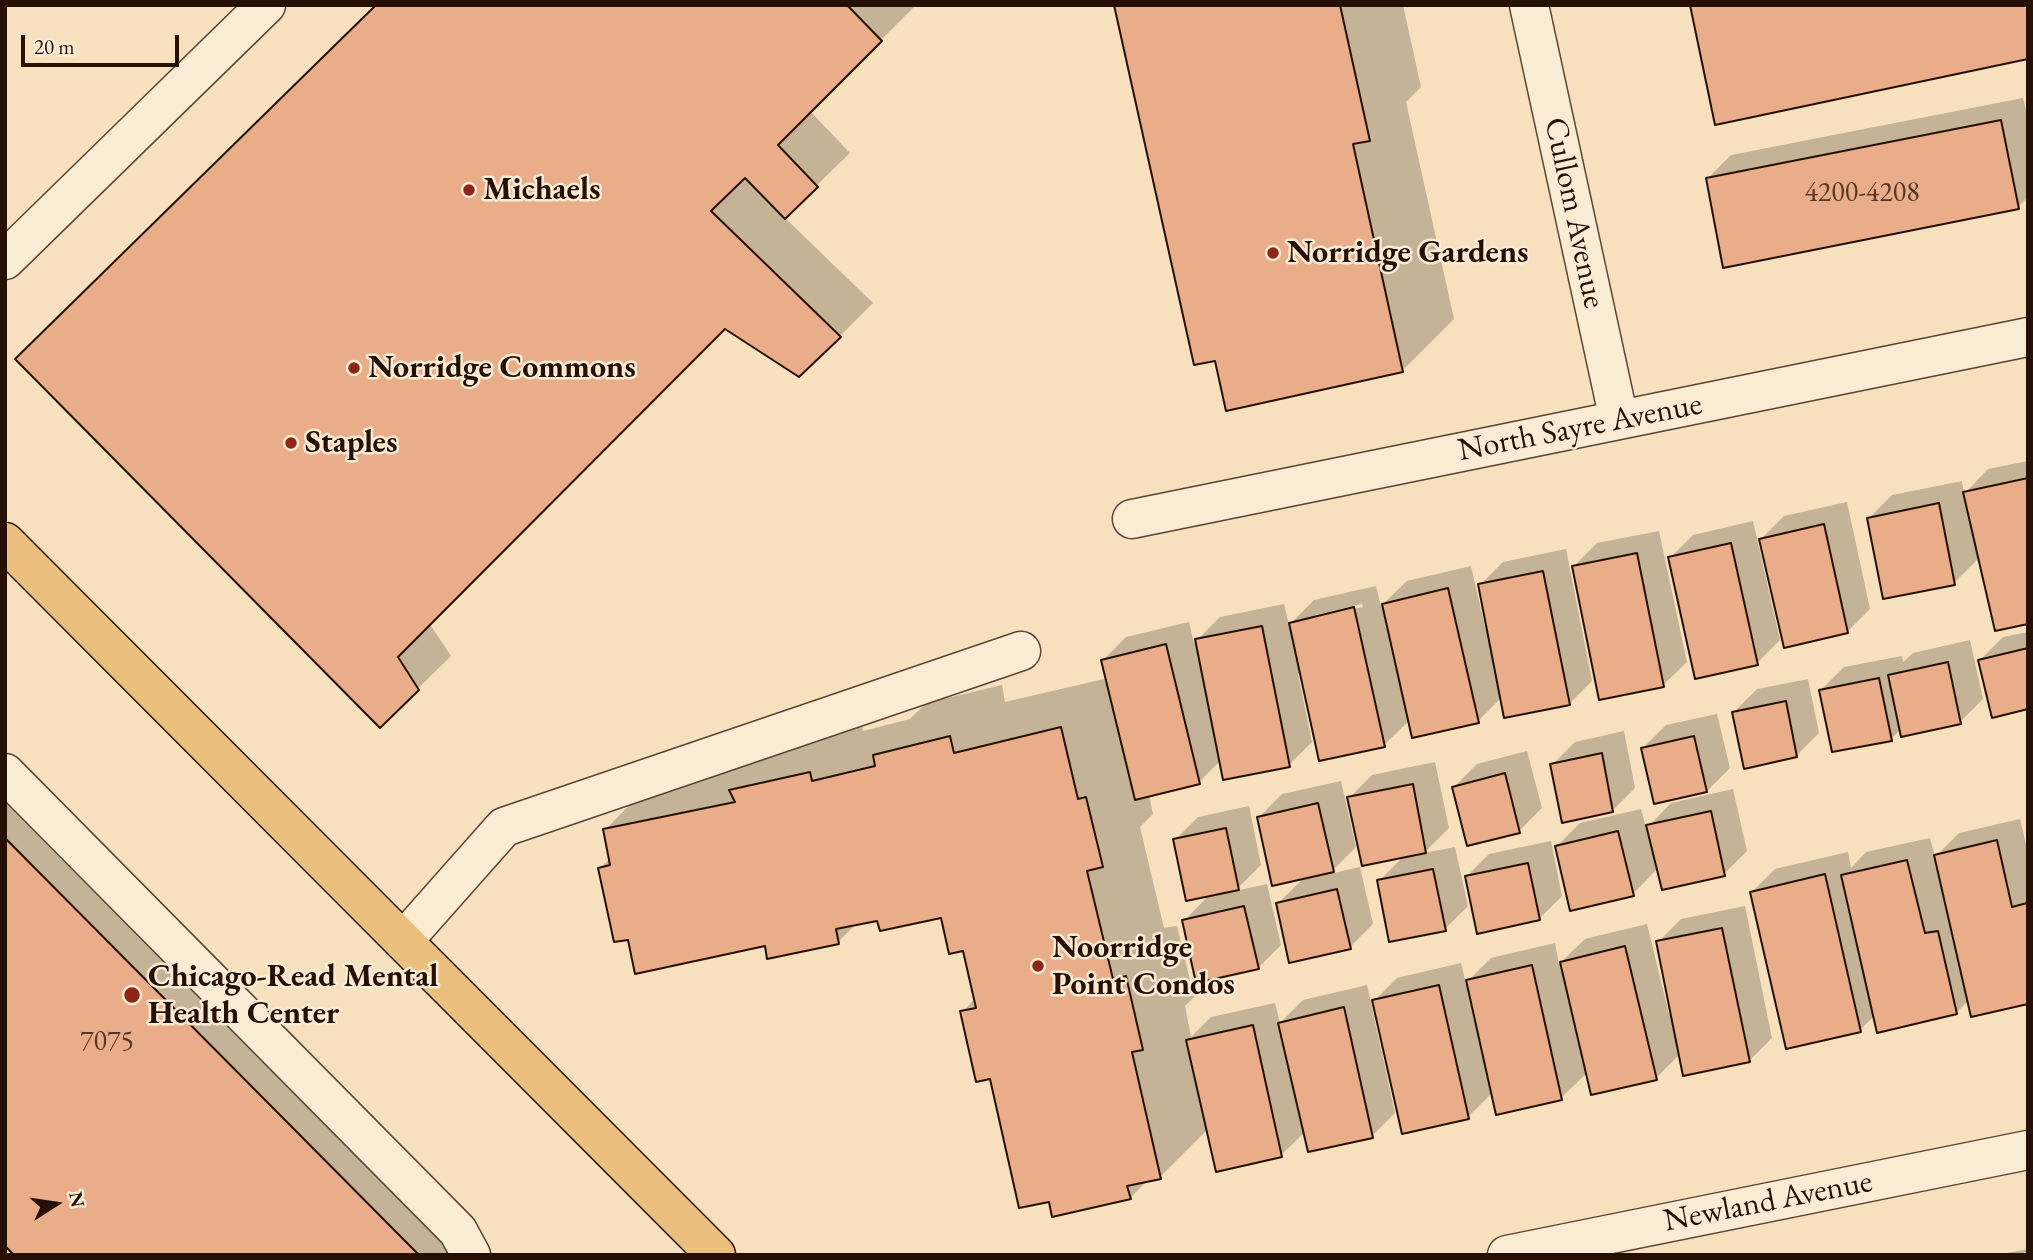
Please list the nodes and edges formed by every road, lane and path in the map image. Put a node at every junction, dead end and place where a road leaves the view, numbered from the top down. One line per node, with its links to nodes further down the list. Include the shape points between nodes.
1 (266, 5): 3 (street)
2 (1529, 5): 5 (street, Cullom Avenue)
3 (5, 260)
4 (2028, 337): 5 (street, North Sayre Avenue)
5 (1619, 420): 6 (street, North Sayre Avenue)
6 (1132, 519)
7 (5, 542): 10 (main road)
8 (1021, 652): 10 (street, via 504,827)
9 (5, 773): 12 (street, via 458,1231)
10 (402, 941): 13 (main road)
11 (2028, 1150): 14 (street, Newland Avenue)
12 (471, 1255)
13 (716, 1255)
14 (1507, 1255)

